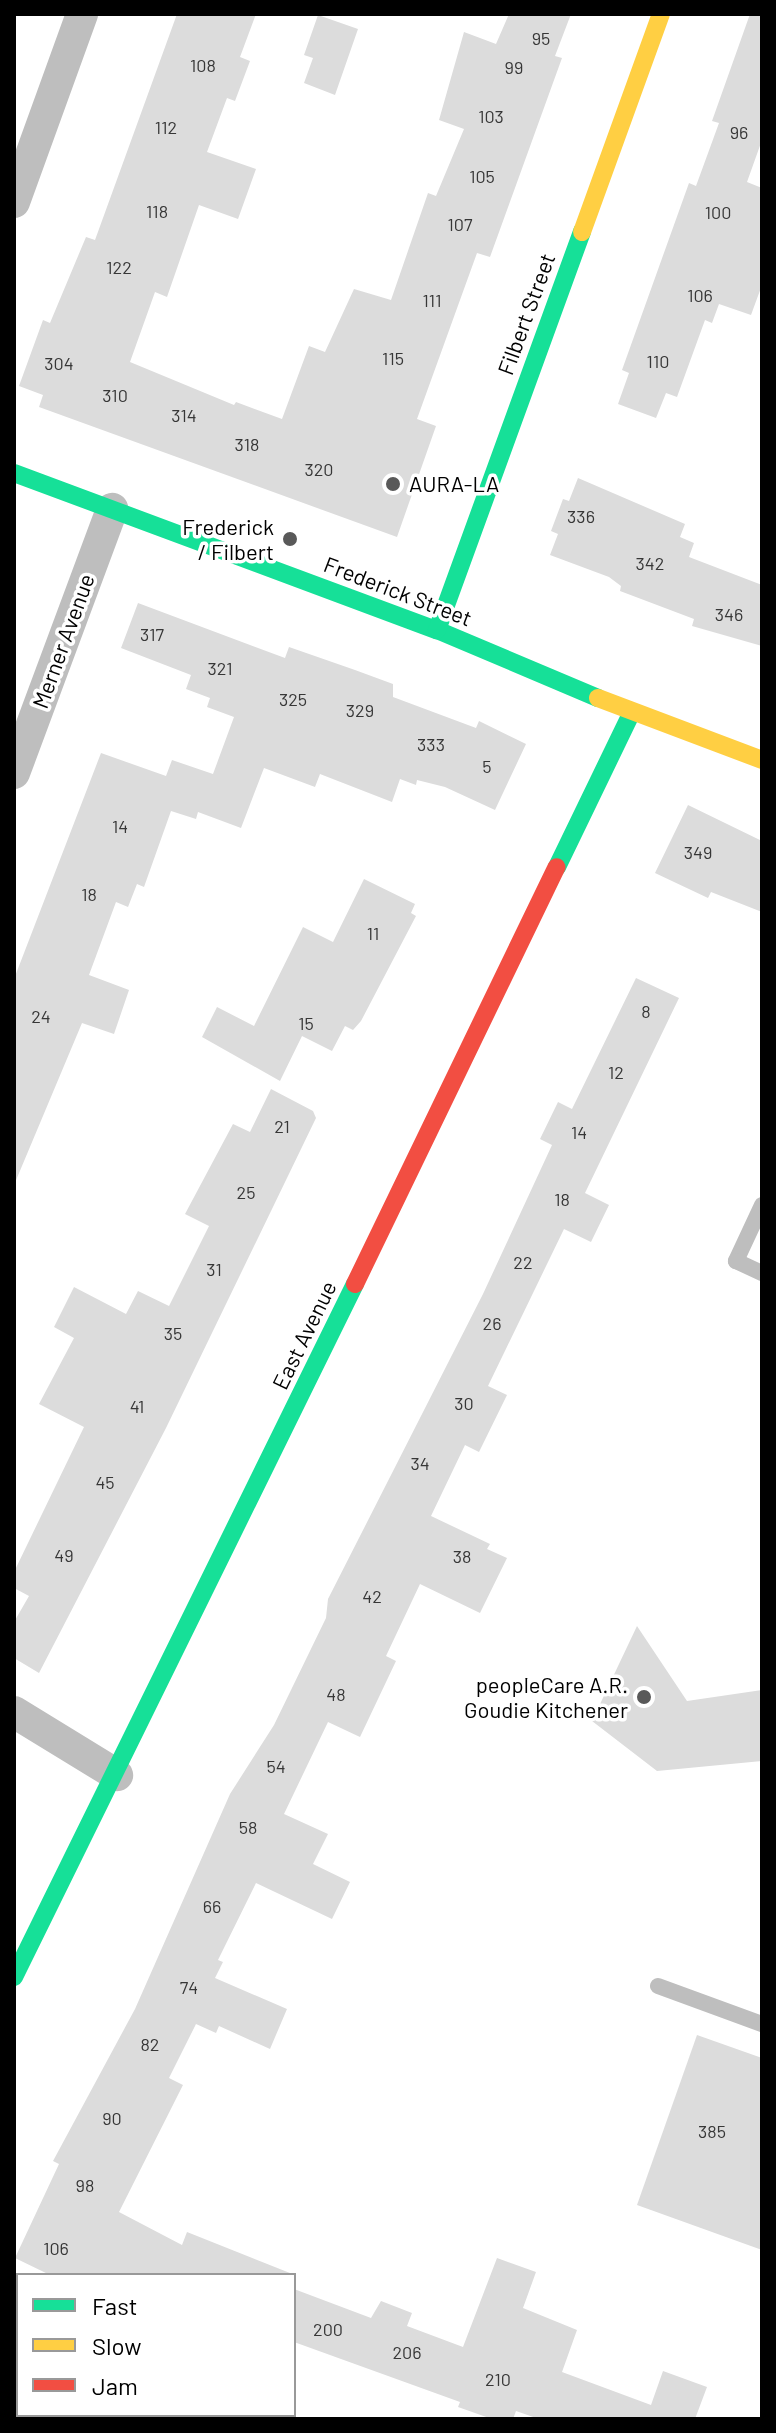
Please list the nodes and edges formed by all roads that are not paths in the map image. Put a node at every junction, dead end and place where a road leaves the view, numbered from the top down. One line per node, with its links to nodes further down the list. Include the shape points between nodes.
1 (82, 14): 3 (street)
2 (661, 14): 6 (street, Filbert Street)
3 (14, 202)
4 (14, 473): 5 (street, Frederick Street)
5 (112, 509): 6 (street, Frederick Street); 9 (street, Merner Avenue)
6 (437, 630): 7 (street, Frederick Street)
7 (632, 712): 8 (street, Frederick Street); 13 (street, East Avenue)
8 (762, 760)
9 (14, 773)
10 (762, 1205): 11 (lane, via 736,1261)
11 (762, 1273)
12 (14, 1712): 13 (street)
13 (117, 1775): 14 (street, East Avenue)
14 (14, 1977)
15 (658, 1986): 16 (lane)
16 (762, 2024)

